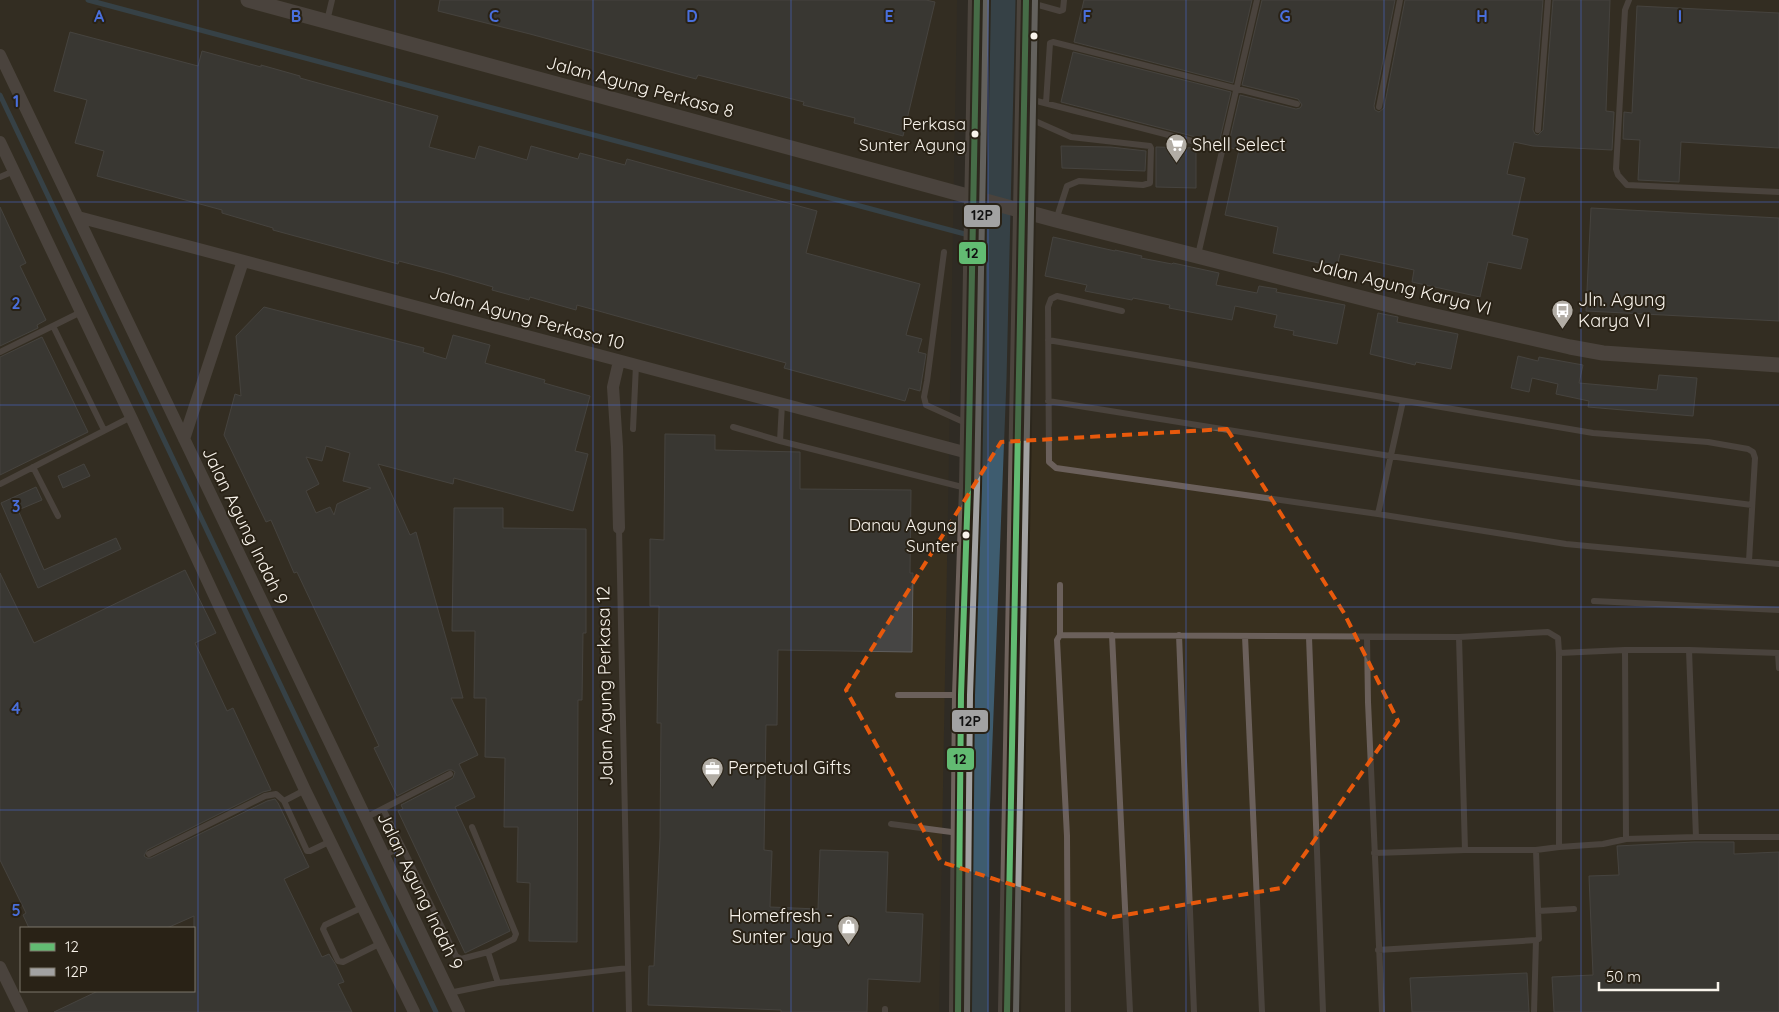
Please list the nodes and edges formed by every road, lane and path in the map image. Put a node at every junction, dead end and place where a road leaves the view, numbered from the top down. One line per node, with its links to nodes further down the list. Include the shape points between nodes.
1 (248, 0): 10 (street, Jalan Agung Perkasa 8)
2 (332, 0): 10 (lane)
3 (977, 0): 23 (main road)
4 (1064, 0): 9 (lane, via 1060,11)
5 (1257, 0): 12 (lane)
6 (1400, 0): 16 (lane)
7 (1548, 0): 17 (lane)
8 (1629, 0): 22 (lane, via 1625,10 1618,176 1628,185)
9 (1026, 1): 15 (main road)
10 (327, 21): 23 (street, Jalan Agung Perkasa 8)
11 (0, 55): 25 (street, Jalan Agung Indah 9)
12 (1238, 89): 13 (lane, via 1051,42); 14 (lane); 19 (lane)
13 (1046, 103): 15 (lane); 19 (lane)
14 (1297, 104)
15 (1024, 107): 24 (main road); 26 (lane, via 1071,137 1151,148 1150,183 1072,183 1067,186)
16 (1379, 107)
17 (1538, 130)
18 (0, 142): 20 (street)
19 (1223, 149): 28 (lane)
20 (14, 171): 21 (lane); 31 (street)
21 (0, 177)
22 (1779, 192)
23 (976, 201): 24 (street, Jalan Agung Perkasa 8); 42 (main road, via 972,245)
24 (1017, 208): 26 (street, Jalan Agung Karya VI); 111 (main road)
25 (78, 217): 29 (street, Jalan Agung Perkasa 10); 46 (street, Jalan Agung Indah 9)
26 (1056, 220): 28 (street, Jalan Agung Karya VI)
27 (944, 252): 42 (lane, via 924,397 926,405)
28 (1198, 255): 37 (street, Jalan Agung Karya VI, via 1405,309 1570,347)
29 (243, 261): 35 (street, Jalan Agung Perkasa 10); 46 (street)
30 (1122, 311): 33 (lane, via 1056,296 1048,307)
31 (82, 312): 32 (lane); 41 (street)
32 (53, 326): 34 (lane); 45 (lane)
33 (1048, 340): 38 (lane); 39 (lane)
34 (0, 352)
35 (619, 361): 36 (street, Jalan Agung Perkasa 10); 56 (street, Jalan Agung Perkasa 12, via 613,387)
36 (636, 365): 40 (street, Jalan Agung Perkasa 10); 44 (lane)
37 (1779, 365)
38 (1403, 400): 49 (lane); 53 (lane, via 1593,433 1708,442 1748,449 1755,458)
39 (1048, 401): 49 (lane); 54 (lane, via 1049,462 1056,468)
40 (782, 404): 47 (lane); 48 (street, Jalan Agung Perkasa 10)
41 (131, 416): 45 (lane); 77 (street)
42 (969, 425): 48 (main road)
43 (733, 427): 47 (lane)
44 (633, 429)
45 (104, 430): 50 (lane)
46 (184, 439): 80 (street, Jalan Agung Indah 9)
47 (780, 441): 52 (lane)
48 (968, 454): 52 (main road)
49 (1390, 456): 53 (lane); 54 (lane)
50 (33, 467): 51 (lane); 55 (lane)
51 (0, 484)
52 (968, 488): 75 (main road)
53 (1752, 505): 57 (lane)
54 (1378, 514): 57 (lane, via 1566,544)
55 (58, 516)
56 (619, 528): 103 (lane, Jalan Agung Perkasa 12)
57 (1749, 561): 58 (lane)
58 (1779, 564)
59 (1060, 585): 62 (lane)
60 (1594, 601): 61 (lane)
61 (1779, 610)
62 (1060, 635): 63 (lane); 112 (lane, via 1057,640 1067,836)
63 (1112, 635): 64 (lane); 113 (lane)
64 (1179, 635): 65 (lane); 114 (lane)
65 (1245, 636): 66 (lane); 115 (lane)
66 (1309, 637): 68 (lane); 116 (lane)
67 (1459, 637): 68 (lane); 71 (lane, via 1548,632 1558,638); 90 (lane)
68 (1366, 638): 93 (lane)
69 (1625, 650): 70 (lane); 71 (lane); 86 (lane)
70 (1689, 650): 72 (lane); 84 (lane)
71 (1559, 653): 89 (lane)
72 (1779, 653): 73 (lane)
73 (1779, 668)
74 (898, 695): 75 (lane)
75 (961, 695): 83 (main road)
76 (450, 774): 79 (lane)
77 (305, 790): 78 (lane); 87 (street)
78 (284, 801): 87 (lane, via 306,851); 92 (lane, via 276,794 264,796)
79 (383, 809): 80 (lane); 88 (lane)
80 (365, 818): 94 (street, Jalan Agung Indah 9)
81 (890, 824): 83 (lane)
82 (472, 827): 101 (lane, via 516,934 514,939)
83 (961, 834): 110 (main road)
84 (1696, 837): 85 (lane); 86 (lane)
85 (1779, 837)
86 (1626, 839): 89 (lane)
87 (330, 842): 95 (street)
88 (402, 846): 94 (lane); 101 (lane, via 456,956 461,959)
89 (1559, 848): 91 (lane)
90 (1465, 850): 91 (lane); 93 (lane)
91 (1536, 850): 97 (lane)
92 (149, 854)
93 (1374, 854): 100 (lane)
94 (384, 856): 105 (street, Jalan Agung Indah 9)
95 (364, 907): 99 (street); 99 (lane, via 325,925 323,929 338,961)
96 (1574, 909): 97 (lane)
97 (1538, 911): 98 (lane, via 1539,939)
98 (1536, 940): 100 (lane); 118 (lane)
99 (381, 944): 107 (street)
100 (1378, 950): 117 (lane)
101 (488, 952): 104 (lane)
102 (0, 967): 106 (street)
103 (628, 968): 104 (lane); 109 (lane, Jalan Agung Perkasa 12)
104 (498, 983): 105 (lane)
105 (449, 993): 108 (street, Jalan Agung Indah 9)
106 (22, 1012)
107 (414, 1012)
108 (459, 1012)
109 (629, 1012)
110 (958, 1012)
111 (1007, 1012)
112 (1068, 1012)
113 (1130, 1012)
114 (1194, 1012)
115 (1262, 1012)
116 (1323, 1012)
117 (1382, 1012)
118 (1534, 1012)

